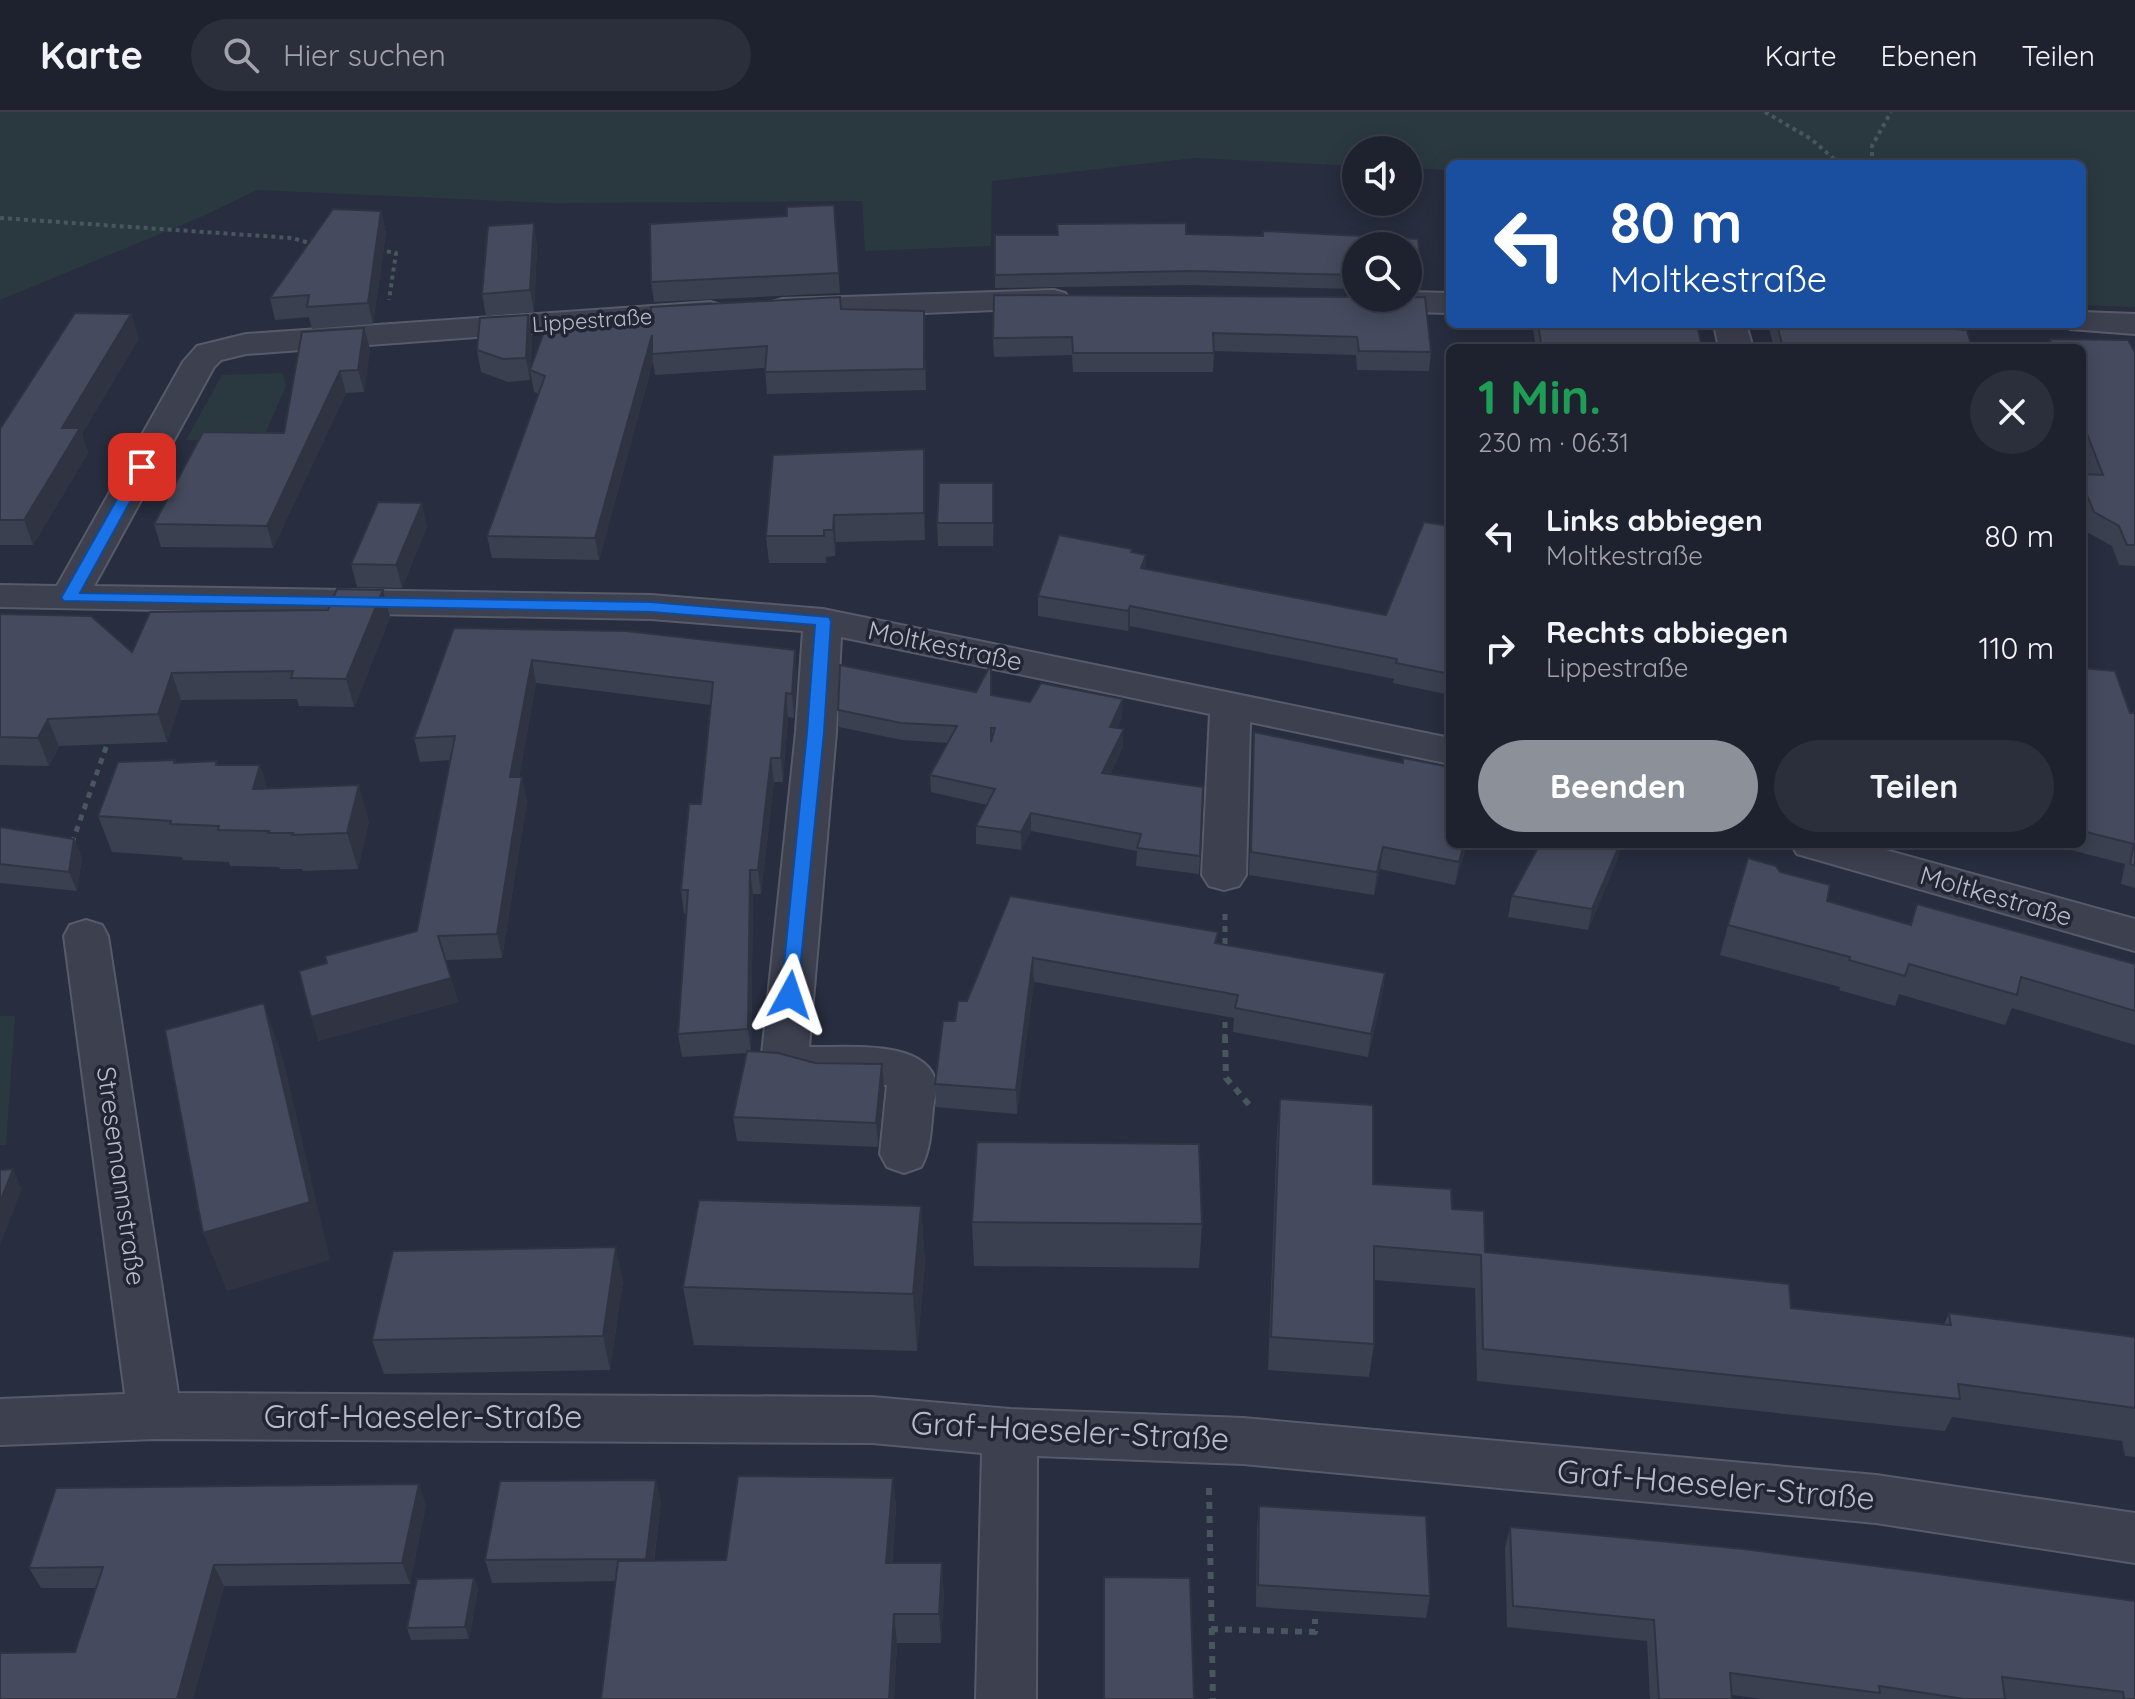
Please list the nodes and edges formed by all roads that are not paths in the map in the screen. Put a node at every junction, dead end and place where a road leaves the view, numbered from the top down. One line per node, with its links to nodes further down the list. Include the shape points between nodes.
1 (1080, 300): 7 (street, Lippestraße, via 701,313 246,344 209,353)
2 (1422, 302): 3 (street)
3 (1446, 303)
4 (2086, 322): 5 (street)
5 (2135, 324)
6 (0, 596): 7 (street, Moltkestraße)
7 (69, 598): 8 (street, Moltkestraße, via 651,607)
8 (823, 621): 9 (street, Moltkestraße); 15 (street, via 785,1054 797,1064 900,1068 912,1083)
9 (1230, 706): 10 (street, Moltkestraße); 12 (street)
10 (1446, 750)
11 (1826, 848): 13 (street, Moltkestraße)
12 (1224, 875)
13 (2135, 935)
14 (86, 936): 16 (street, Stresemannstraße)
15 (904, 1154)
16 (155, 1416): 17 (street, Graf-Haeseler-Straße); 18 (street, Graf-Haeseler-Straße, via 872,1420)
17 (0, 1422)
18 (1010, 1432): 19 (street, Graf-Haeseler-Straße, via 1243,1441 1860,1498); 20 (street)
19 (2135, 1538)
20 (1006, 1699)

